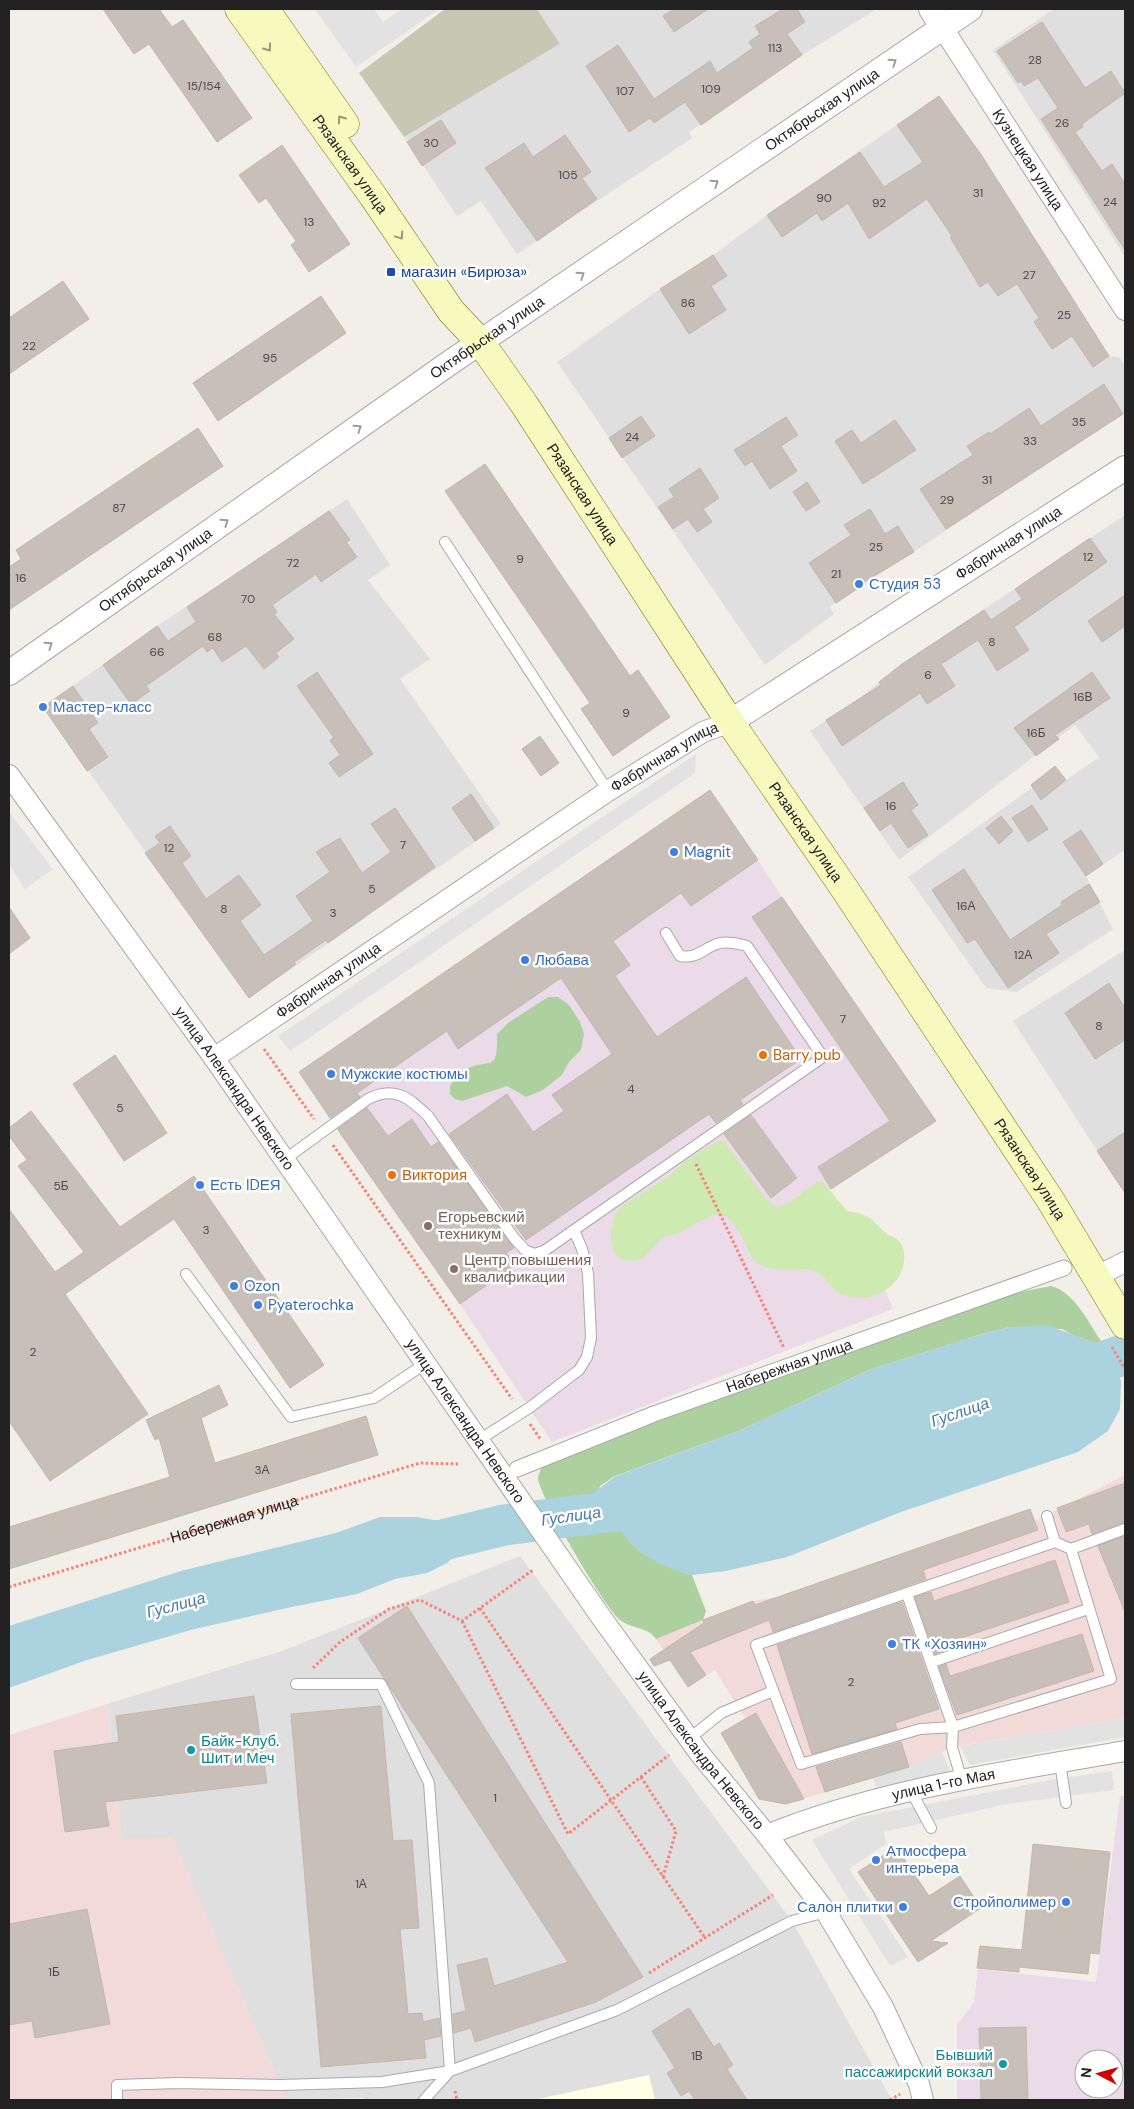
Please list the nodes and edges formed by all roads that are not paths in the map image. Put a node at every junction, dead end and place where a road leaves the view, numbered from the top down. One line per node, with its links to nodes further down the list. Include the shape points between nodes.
1 (239, 9): 6 (main road, Рязанская улица, one-way to 6, via 451,311)
2 (266, 9): 6 (main road, Рязанская улица, one-way to 2, via 464,296)
3 (970, 9): 4 (street, Октябрьская улица)
4 (937, 18): 5 (street, Кузнецкая улица); 6 (street, Октябрьская улица, one-way to 4)
5 (1125, 310)
6 (481, 343): 9 (street, Октябрьская улица, one-way to 6); 10 (main road, Рязанская улица)
7 (1125, 468): 10 (street, Фабричная улица)
8 (444, 542): 12 (lane)
9 (9, 673)
10 (730, 722): 12 (street, Фабричная улица, via 703,732); 20 (main road, Рязанская улица, via 849,896)
11 (9, 775): 14 (street, улица Александра Невского)
12 (608, 791): 14 (street, Фабричная улица)
13 (666, 933): 16 (lane, via 680,956 690,958 720,943 747,946 823,1058)
14 (214, 1058): 15 (street, улица Александра Невского)
15 (284, 1160): 16 (lane, via 368,1099 380,1093 398,1094 411,1100 428,1116 525,1250 534,1254 544,1251); 22 (street, улица Александра Невского)
16 (574, 1230): 23 (lane, via 588,1273 591,1338 587,1357 579,1370)
17 (1125, 1262): 20 (street)
18 (1064, 1268): 24 (street, Набережная улица, via 654,1414 552,1455)
19 (186, 1274): 22 (lane, via 291,1417 374,1398)
20 (1100, 1280): 21 (main road, Рязанская улица)
21 (1125, 1325)
22 (426, 1363): 23 (street, улица Александра Невского)
23 (479, 1440): 24 (street, улица Александра Невского)
24 (513, 1477): 35 (street, улица Александра Невского, via 556,1550)
25 (1048, 1516): 27 (lane)
26 (1125, 1529): 28 (lane)
27 (1056, 1542): 28 (lane); 29 (lane)
28 (1071, 1549): 30 (lane)
29 (907, 1594): 31 (lane); 33 (lane, via 756,1645)
30 (1088, 1609): 31 (lane); 34 (lane, via 1111,1679)
31 (932, 1662): 34 (lane)
32 (296, 1684): 44 (lane, via 381,1684 429,1783)
33 (773, 1691): 34 (lane, via 801,1764 920,1729); 35 (lane, via 722,1713)
34 (953, 1727): 38 (lane, via 952,1747)
35 (689, 1740): 42 (street, улица Александра Невского)
36 (1125, 1751): 37 (street, улица 1-го Мая)
37 (1060, 1762): 38 (street, улица 1-го Мая); 40 (lane)
38 (962, 1781): 39 (street, улица 1-го Мая)
39 (912, 1791): 41 (lane); 42 (street, улица 1-го Мая, via 813,1816)
40 (1066, 1803)
41 (931, 1828)
42 (767, 1835): 43 (street, улица Александра Невского)
43 (826, 1912): 44 (lane, via 792,1921 617,2010); 47 (street, улица Александра Невского, via 883,2007 919,2084)
44 (450, 2071): 45 (lane, via 382,2082 117,2085); 46 (lane)
45 (117, 2100)
46 (424, 2100)
47 (923, 2100)

